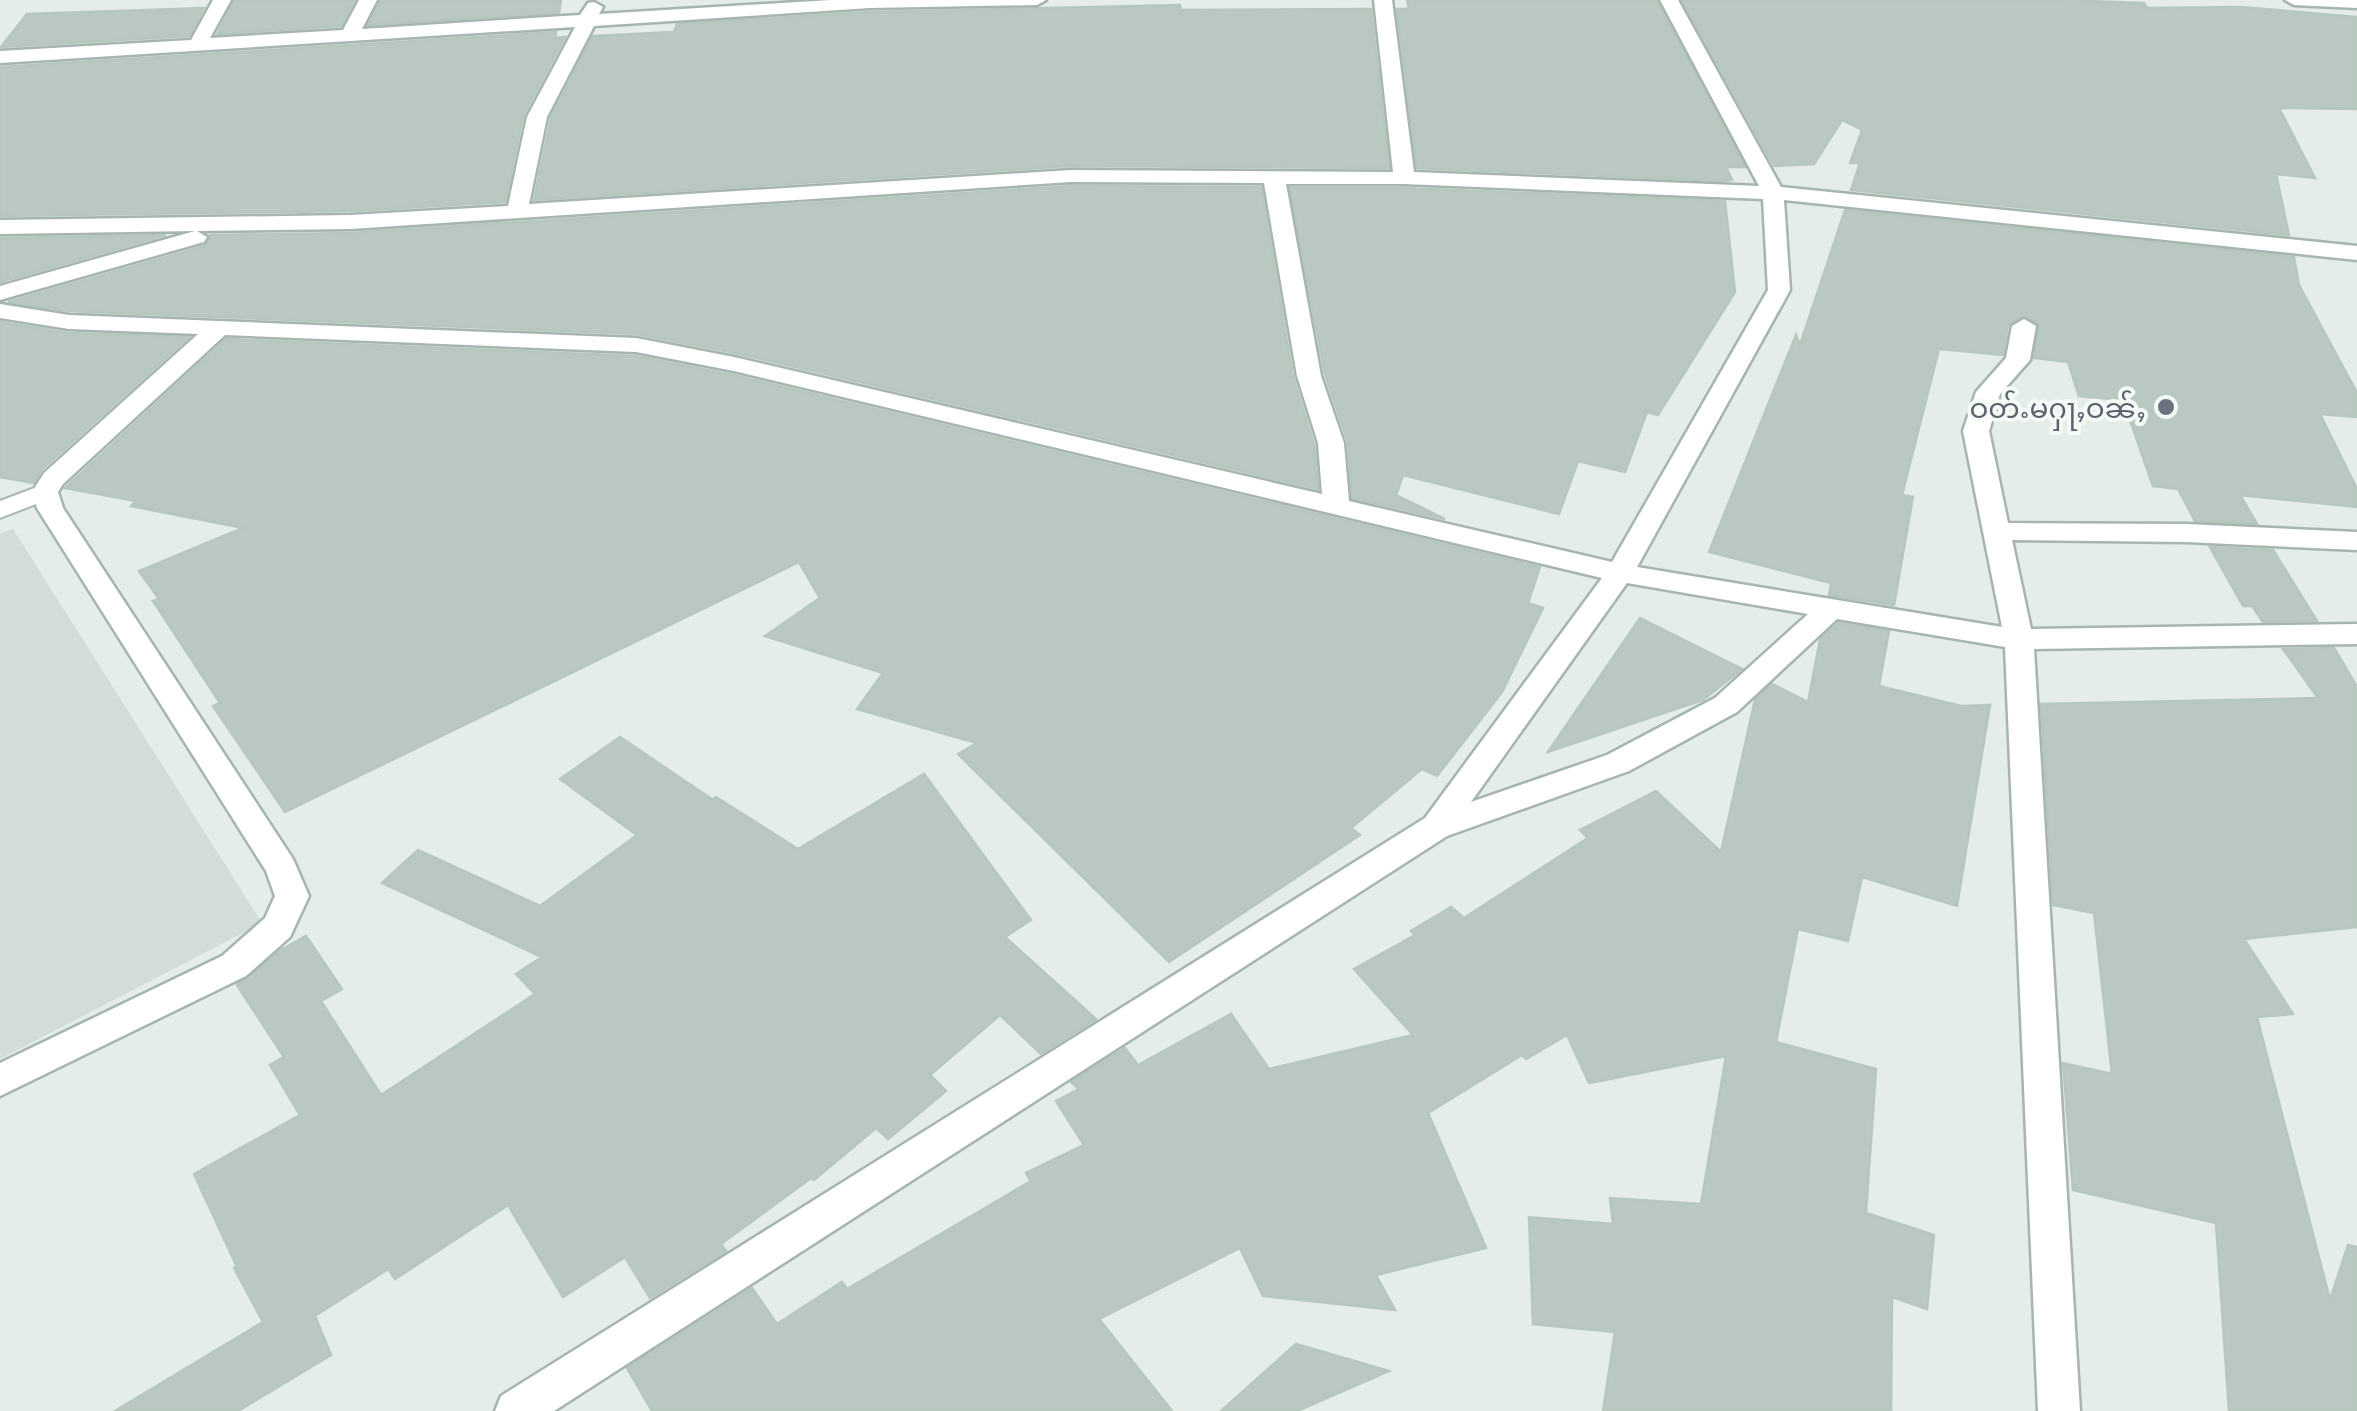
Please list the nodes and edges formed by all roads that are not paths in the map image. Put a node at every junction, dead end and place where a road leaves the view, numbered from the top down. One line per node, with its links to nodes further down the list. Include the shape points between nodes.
1 (222, 0): 12 (street)
2 (368, 0): 11 (street)
3 (598, 0): 10 (street)
4 (1038, 0): 8 (street)
5 (1383, 0): 15 (street)
6 (1668, 0): 16 (street)
7 (2294, 0): 9 (street)
8 (954, 1): 10 (street)
9 (2357, 2)
10 (587, 20): 11 (street); 17 (street, via 536,116)
11 (350, 34): 12 (street)
12 (198, 43): 13 (street)
13 (0, 57)
14 (1274, 178): 15 (street); 17 (street, via 1072,176); 26 (street, via 1310,376 1331,443)
15 (1404, 178): 16 (street)
16 (1773, 193): 20 (street); 30 (street, via 1779,290)
17 (517, 212): 18 (street)
18 (233, 226): 19 (street); 21 (street)
19 (0, 227)
20 (2357, 253)
21 (0, 293)
22 (0, 311): 24 (street, via 69,322)
23 (2024, 326): 28 (street, via 2018,360 1988,392 1976,432)
24 (220, 327): 25 (street); 26 (street, via 636,345)
25 (45, 492): 27 (lane); 35 (street, via 281,868 292,896 278,927 234,966)
26 (1336, 506): 30 (street)
27 (0, 510)
28 (1996, 531): 29 (street); 33 (street)
29 (2357, 541)
30 (1620, 573): 31 (street); 34 (street)
31 (1831, 608): 33 (street); 34 (street, via 1726,705 1618,763)
32 (2357, 634): 33 (street)
33 (2019, 639): 37 (street)
34 (1436, 827): 36 (street)
35 (0, 1080)
36 (516, 1411)
37 (2059, 1411)

